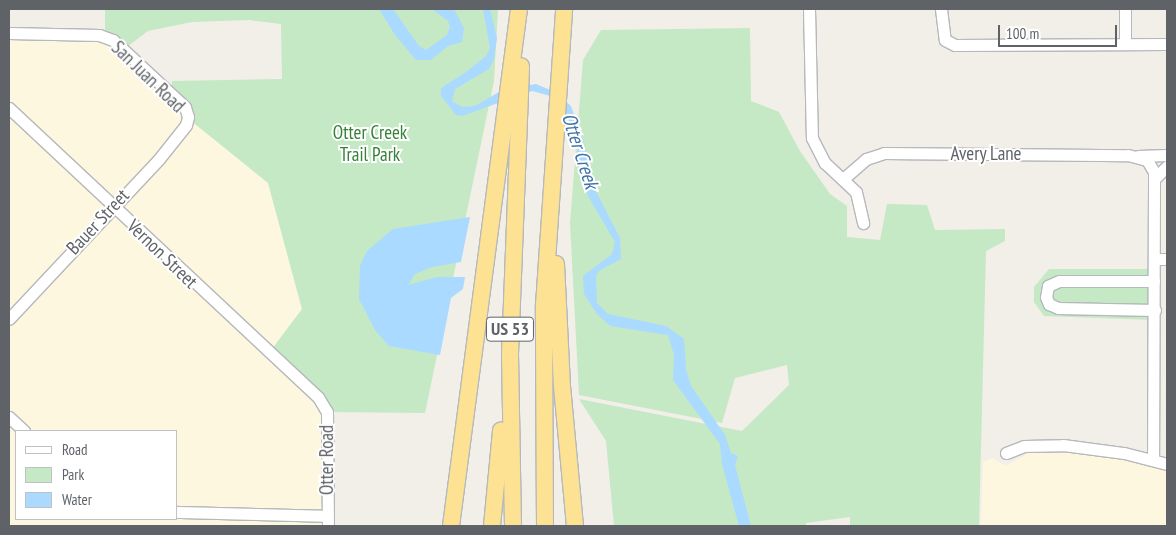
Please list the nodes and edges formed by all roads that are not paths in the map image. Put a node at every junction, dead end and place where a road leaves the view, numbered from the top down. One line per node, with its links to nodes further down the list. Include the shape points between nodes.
1 (518, 9): 8 (highway)
2 (523, 9): 8 (highway)
3 (564, 9): 16 (highway, US 53)
4 (809, 9): 18 (street, via 810,129 818,152)
5 (941, 9): 9 (street, via 945,40 955,45)
6 (1125, 9): 9 (street)
7 (9, 33): 12 (street, San Juan Road, via 99,35 113,40 185,108)
8 (520, 33): 13 (highway)
9 (1125, 44): 10 (street)
10 (1167, 44)
11 (9, 108): 20 (street, Vernon Street)
12 (186, 125): 20 (street, Bauer Street)
13 (510, 132): 27 (highway, US 53); 37 (highway, via 454,495)
14 (1167, 155): 15 (street, Avery Lane)
15 (1138, 156): 18 (street, Avery Lane, via 884,153 866,159); 19 (street, Avery Lane, via 1150,163)
16 (554, 159): 34 (highway, US 53, via 544,305); 42 (highway, via 558,326)
17 (1167, 166): 19 (street)
18 (843, 179): 21 (street, via 859,200)
19 (1154, 179): 22 (street)
20 (112, 206): 26 (street, Bauer Street); 28 (street, Vernon Street)
21 (863, 223)
22 (1154, 259): 23 (street); 24 (street)
23 (1167, 259)
24 (1154, 281): 25 (street); 25 (street, via 1059,281 1048,286 1046,298 1049,304 1058,308)
25 (1155, 310): 32 (street)
26 (9, 319)
27 (510, 354): 38 (highway); 39 (highway, US 53)
28 (318, 397): 36 (street, Otter Road, via 326,412)
29 (9, 417): 30 (street)
30 (23, 430)
31 (1006, 453): 32 (street, via 1024,446 1063,445)
32 (1153, 460): 33 (street)
33 (1167, 464)
34 (544, 467): 40 (highway, US 53); 41 (highway)
35 (178, 512): 36 (street)
36 (327, 521)
37 (452, 526)
38 (492, 526)
39 (513, 526)
40 (545, 526)
41 (549, 526)
42 (575, 526)

